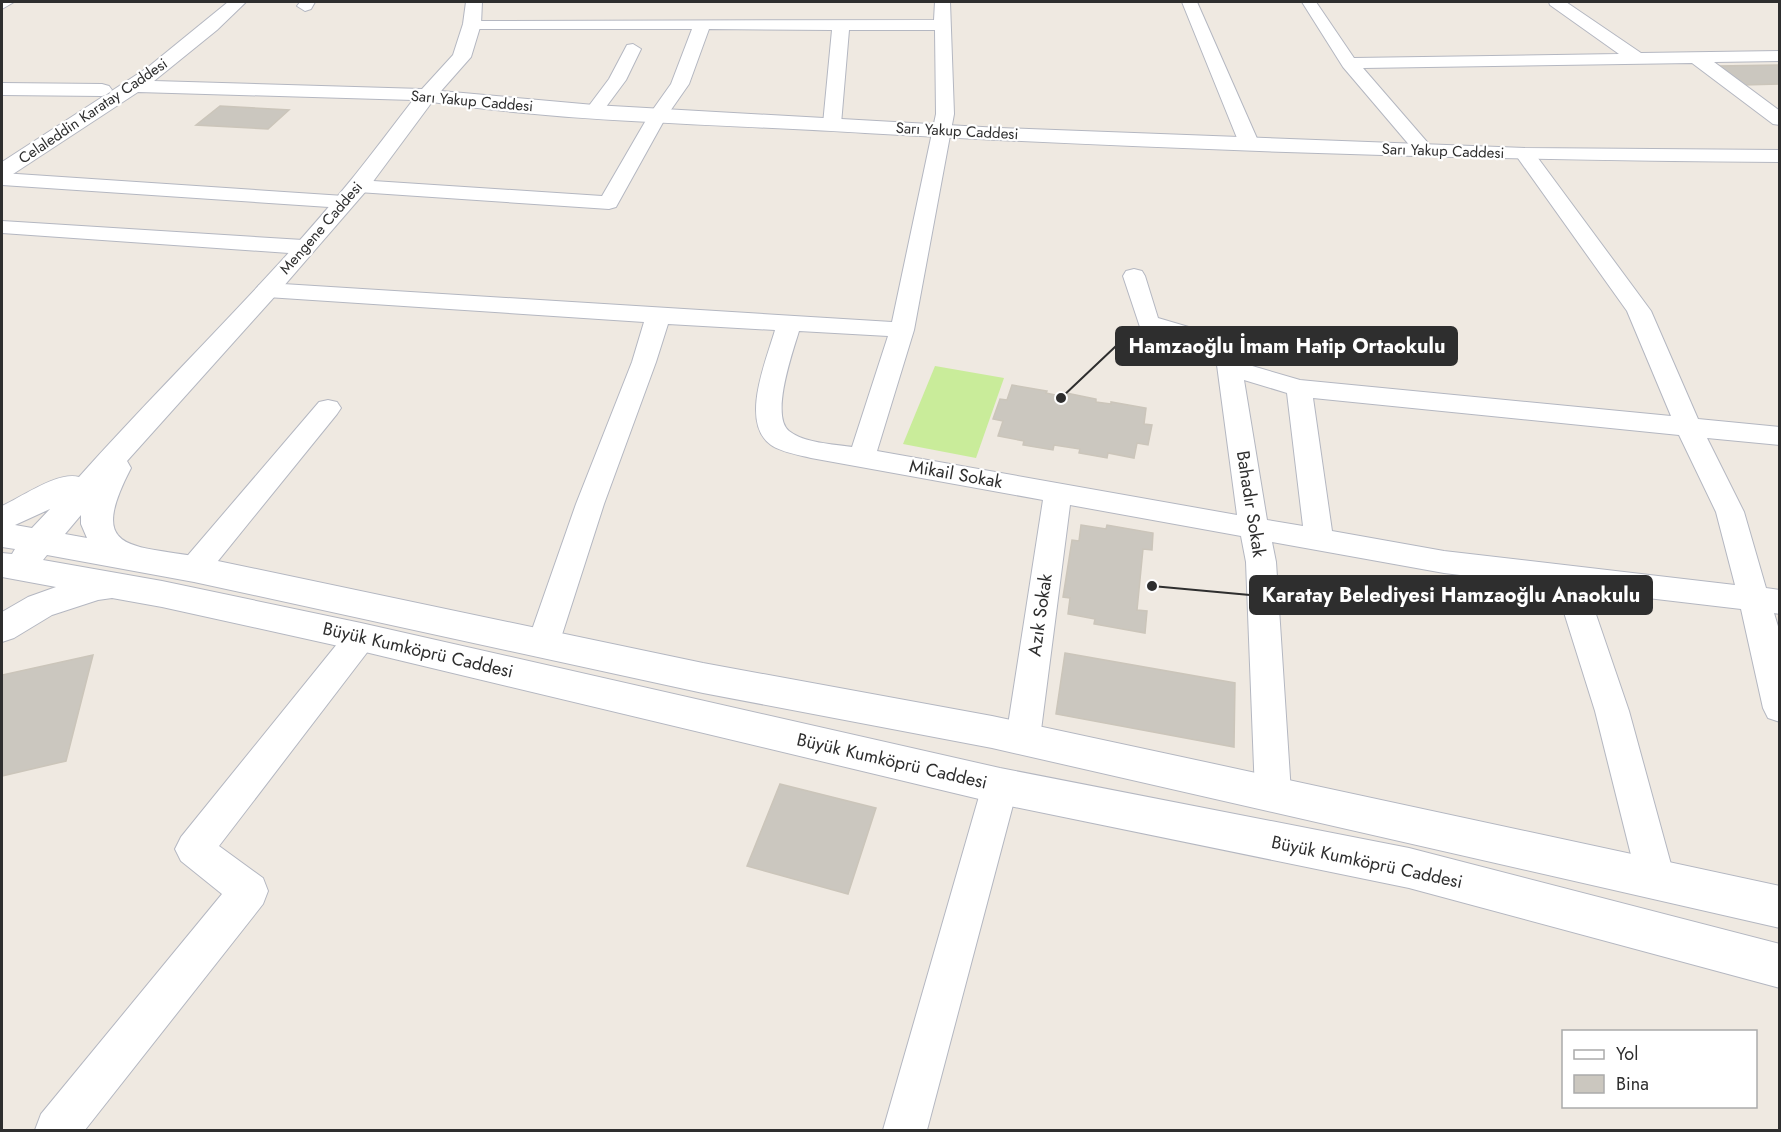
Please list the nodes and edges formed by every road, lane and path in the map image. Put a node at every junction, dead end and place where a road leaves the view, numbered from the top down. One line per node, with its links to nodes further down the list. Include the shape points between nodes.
1 (6, 2): 8 (street)
2 (217, 2): 20 (street, Celaleddin Karatay Caddesi)
3 (237, 2): 18 (street, Celaleddin Karatay Caddesi)
4 (942, 2): 12 (street)
5 (1189, 2): 27 (street)
6 (1309, 2): 17 (street)
7 (1556, 2): 15 (street)
8 (2, 4)
9 (476, 10): 11 (street); 21 (street, Mengene Caddesi, via 462,57)
10 (833, 20): 11 (street, via 758,18); 12 (street); 25 (street)
11 (702, 24): 23 (street, via 684,74)
12 (944, 25): 26 (street)
13 (633, 49): 22 (street)
14 (1779, 56): 16 (street)
15 (1638, 58): 16 (street); 17 (street)
16 (1697, 58): 24 (street)
17 (1349, 63): 28 (street)
18 (136, 86): 21 (street, Sarı Yakup Caddesi); 32 (street, Celaleddin Karatay Caddesi)
19 (2, 89): 20 (street)
20 (102, 90): 29 (street, Celaleddin Karatay Caddesi)
21 (427, 95): 22 (street, Sarı Yakup Caddesi); 34 (street, Mengene Caddesi)
22 (594, 111): 23 (street, Sarı Yakup Caddesi)
23 (658, 115): 25 (street, Sarı Yakup Caddesi); 34 (street, via 609,203)
24 (1779, 120)
25 (832, 124): 26 (street, Sarı Yakup Caddesi)
26 (942, 130): 27 (street, Sarı Yakup Caddesi); 41 (street)
27 (1249, 143): 28 (street, Sarı Yakup Caddesi)
28 (1424, 150): 30 (street, Sarı Yakup Caddesi)
29 (2, 153)
30 (1525, 154): 31 (street, Sarı Yakup Caddesi); 45 (street, via 1639,311)
31 (1779, 156)
32 (2, 171)
33 (2, 179): 34 (street)
34 (350, 194): 36 (street, Mengene Caddesi)
35 (2, 227): 36 (street)
36 (303, 248): 38 (street, Mengene Caddesi)
37 (1134, 276): 42 (street, Bahadır Sokak, via 1148,322 1227,346)
38 (267, 290): 39 (street); 46 (street, Mengene Caddesi)
39 (658, 316): 40 (street); 59 (street)
40 (789, 323): 41 (street); 48 (street, Mikail Sokak, via 768,399 771,429 780,438 811,449)
41 (902, 330): 48 (street)
42 (1231, 368): 43 (street); 50 (street, Bahadır Sokak)
43 (1299, 388): 45 (street); 51 (street)
44 (328, 408): 53 (street)
45 (1688, 426): 47 (street); 56 (street, via 1730,512)
46 (134, 435): 52 (street); 52 (street, via 70,485 24,509); 54 (street, via 101,497 96,527)
47 (1779, 436)
48 (862, 458): 49 (street, Mikail Sokak)
49 (1058, 492): 50 (street, Mikail Sokak); 61 (street, Azık Sokak)
50 (1254, 526): 51 (street, Mikail Sokak); 63 (street, Bahadır Sokak, via 1261,562)
51 (1319, 540): 55 (street, Mikail Sokak, via 1444,562)
52 (10, 551): 54 (street, Büyük Kumköprü Caddesi)
53 (194, 569): 54 (street, Büyük Kumköprü Caddesi); 59 (street, Büyük Kumköprü Caddesi)
54 (126, 572): 57 (street, via 97,587 40,606); 58 (street, Büyük Kumköprü Caddesi)
55 (1568, 577): 56 (street, Mikail Sokak); 64 (street, via 1612,711)
56 (1766, 601): 60 (street, via 1768,649)
57 (2, 628)
58 (362, 637): 62 (street, Büyük Kumköprü Caddesi); 67 (street, via 194,849 249,891)
59 (543, 644): 61 (street, Büyük Kumköprü Caddesi)
60 (1779, 708)
61 (1023, 738): 63 (street, Büyük Kumköprü Caddesi)
62 (1000, 786): 66 (street, Büyük Kumköprü Caddesi, via 1409,868); 68 (street)
63 (1273, 794): 64 (street, Büyük Kumköprü Caddesi)
64 (1656, 879): 65 (street, Büyük Kumköprü Caddesi)
65 (1779, 907)
66 (1779, 966)
67 (57, 1131)
68 (905, 1131)

